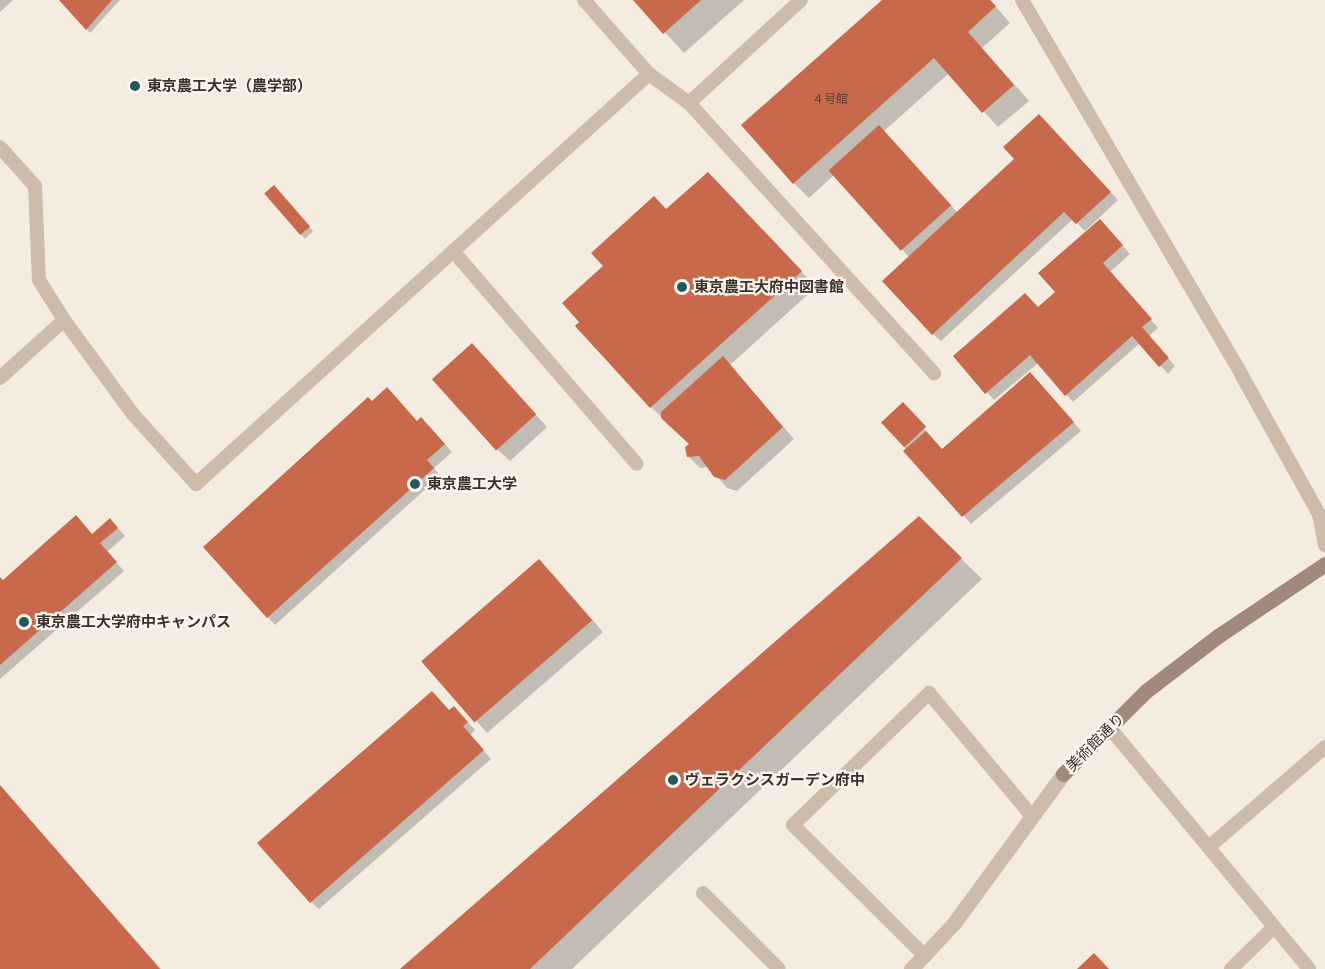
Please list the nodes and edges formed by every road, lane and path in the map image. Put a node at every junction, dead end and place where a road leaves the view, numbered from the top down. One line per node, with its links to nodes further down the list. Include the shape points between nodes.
1 (584, 0): 4 (lane)
2 (801, 0): 5 (lane)
3 (1022, 0): 12 (lane, via 1241,374 1318,514)
4 (649, 74): 5 (lane); 7 (lane)
5 (689, 103): 9 (lane)
6 (0, 147): 8 (lane, via 35,186 39,280)
7 (453, 251): 8 (lane, via 196,484 132,413); 11 (lane)
8 (64, 320): 10 (lane)
9 (934, 373)
10 (0, 378)
11 (637, 464)
12 (1325, 545)
13 (1325, 564): 14 (street, 美術館通り, via 1218,636 1146,691)
14 (1109, 727): 16 (street, 美術館通り, via 1063,774); 17 (lane)
15 (1325, 747): 17 (lane)
16 (1031, 815): 20 (street, 美術館通り, via 954,923); 20 (lane, via 929,693 793,825)
17 (1210, 846): 19 (lane)
18 (703, 893): 21 (lane)
19 (1274, 927): 23 (lane); 24 (lane)
20 (925, 956): 22 (street, 美術館通り)
21 (779, 969)
22 (911, 969)
23 (1231, 969)
24 (1309, 969)

